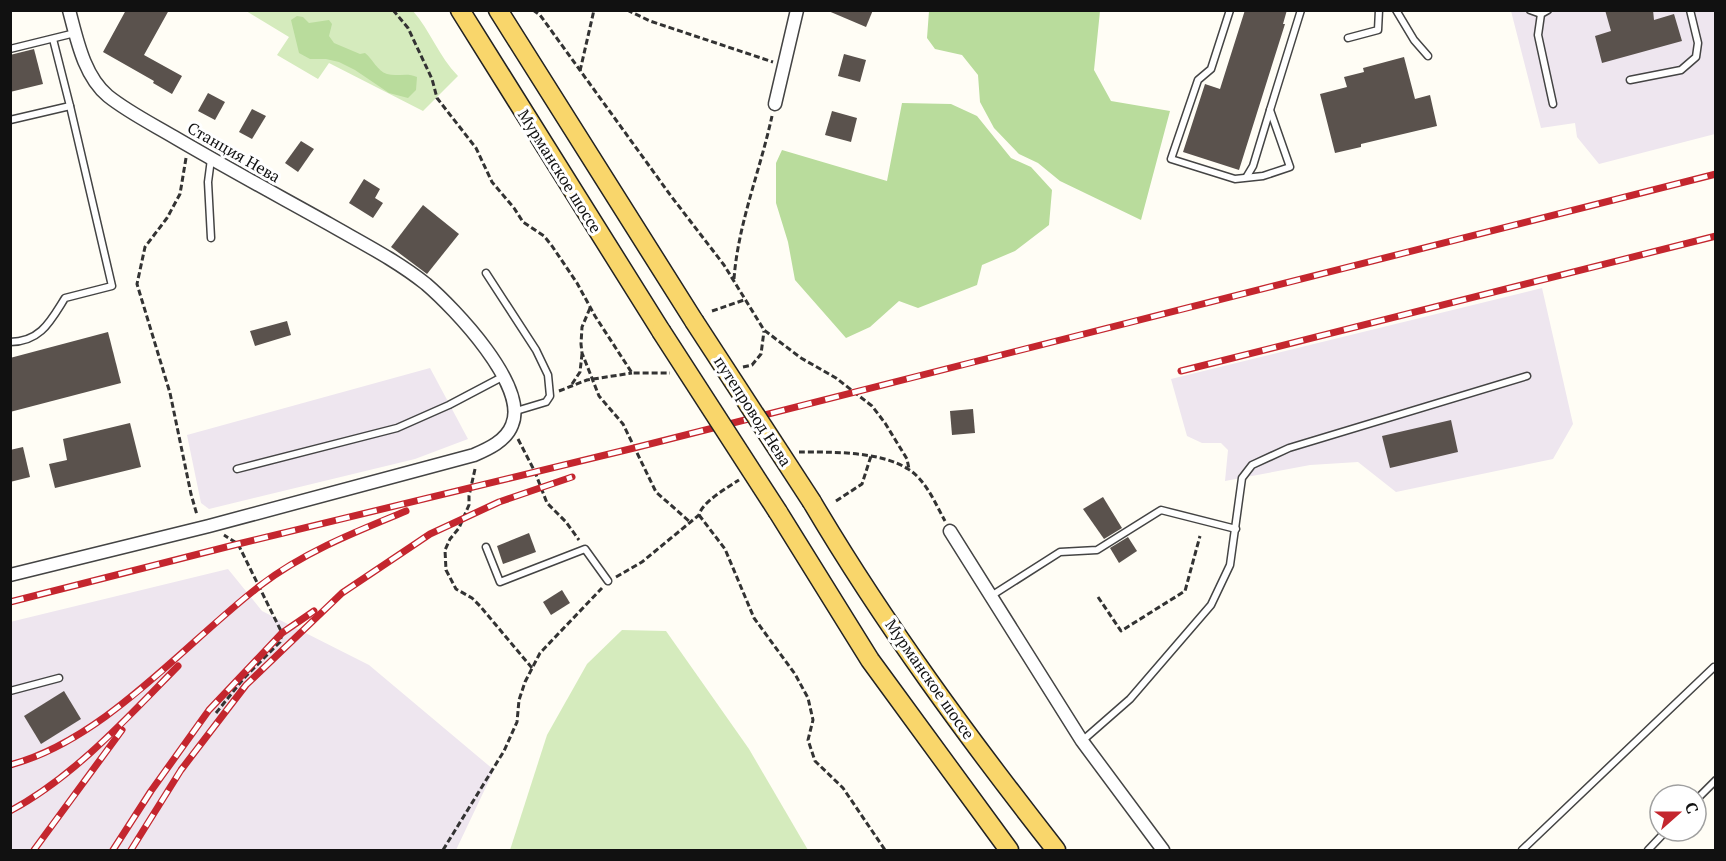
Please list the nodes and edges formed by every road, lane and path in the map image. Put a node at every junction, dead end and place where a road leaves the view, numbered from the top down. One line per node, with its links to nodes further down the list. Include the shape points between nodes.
1 (69, 10): 16 (street, Станция Нева)
2 (393, 10): 36 (path, via 408,28 437,98 476,148 492,182 523,222 544,236)
3 (460, 10): 40 (main road, Мурманское шоссе)
4 (498, 10): 38 (main road, Мурманское шоссе)
5 (533, 10): 22 (path)
6 (594, 10): 22 (path)
7 (627, 10): 21 (path)
8 (797, 10): 21 (street)
9 (1230, 10): 31 (lane, via 1211,69 1198,80 1172,159 1235,179)
10 (1301, 10): 27 (lane)
11 (1379, 10): 17 (lane, via 1378,30)
12 (1396, 10): 20 (lane)
13 (1530, 10): 15 (lane)
14 (1690, 10): 23 (lane, via 1698,43 1696,57 1681,70)
15 (1545, 12): 25 (lane, via 1538,35)
16 (75, 33): 18 (lane); 29 (street, Станция Нева, via 91,76 107,95)
17 (1348, 38)
18 (53, 39): 19 (lane); 26 (lane)
19 (10, 50)
20 (1428, 57)
21 (784, 65): 24 (street)
22 (580, 71): 34 (path)
23 (1630, 80)
24 (775, 104): 34 (path, via 736,249)
25 (1553, 104)
26 (70, 106): 28 (lane); 41 (lane, via 112,286 65,298 45,330 21,342)
27 (1270, 110): 31 (lane); 31 (lane, via 1290,167 1263,176)
28 (10, 120)
29 (187, 144): 30 (street, Станция Нева); 61 (path, via 180,194 145,246 137,284 170,393 191,494 198,516)
30 (211, 158): 32 (lane); 46 (street, Станция Нева, via 387,257 426,285 461,319)
31 (1247, 176)
32 (211, 238)
33 (486, 273): 50 (lane, via 536,350 548,375)
34 (734, 281): 35 (path)
35 (745, 300): 37 (path); 39 (path)
36 (590, 308): 42 (path, via 582,327); 44 (path)
37 (712, 311)
38 (694, 321): 58 (main road, путепровод Нева, bridge)
39 (764, 330): 43 (path, via 761,354 752,365); 56 (path, via 872,406 907,459)
40 (661, 331): 80 (main road, путепровод Нева, bridge, via 870,660)
41 (10, 342)
42 (582, 352): 48 (path); 49 (path, via 580,372)
43 (742, 367)
44 (632, 373): 45 (path); 48 (path)
45 (677, 373)
46 (504, 375): 51 (street, Станция Нева); 55 (lane, via 397,428)
47 (1527, 376): 62 (lane, via 1289,447 1252,465 1242,478)
48 (593, 379): 49 (path); 60 (path, via 599,396 623,424 656,492)
49 (570, 386): 50 (path)
50 (550, 396): 51 (lane, via 546,402)
51 (516, 411): 52 (street)
52 (512, 427): 53 (street, via 494,446); 66 (path, via 547,503)
53 (479, 453): 61 (street); 72 (path, via 469,505 445,550 446,570 456,589 480,606)
54 (871, 456): 57 (path, via 862,483)
55 (237, 469)
56 (909, 469)
57 (836, 501)
58 (812, 502): 81 (main road, Мурманское шоссе, via 908,650)
59 (699, 515): 79 (path, via 725,549 754,618 808,698 813,720 808,740 815,761 843,788)
60 (690, 523)
61 (209, 526): 68 (street); 76 (path, via 238,544 282,633 280,642)
62 (1236, 529): 70 (lane, via 1161,510 1097,550 1060,552); 77 (lane, via 1230,565 1211,605 1130,699)
63 (950, 531): 70 (street)
64 (1200, 536): 71 (path, via 1185,591 1121,631)
65 (486, 547): 66 (lane, via 500,582)
66 (585, 549): 69 (lane)
67 (642, 562): 69 (path)
68 (10, 576)
69 (608, 581): 72 (path, via 540,653)
70 (991, 596): 77 (street)
71 (1098, 597)
72 (532, 668): 78 (path, via 504,751)
73 (1714, 668): 83 (lane)
74 (58, 678): 75 (lane)
75 (10, 691)
76 (216, 713)
77 (1082, 741): 82 (street)
78 (443, 850)
79 (885, 850)
80 (1009, 850)
81 (1056, 850)
82 (1162, 850)
83 (1521, 850)

